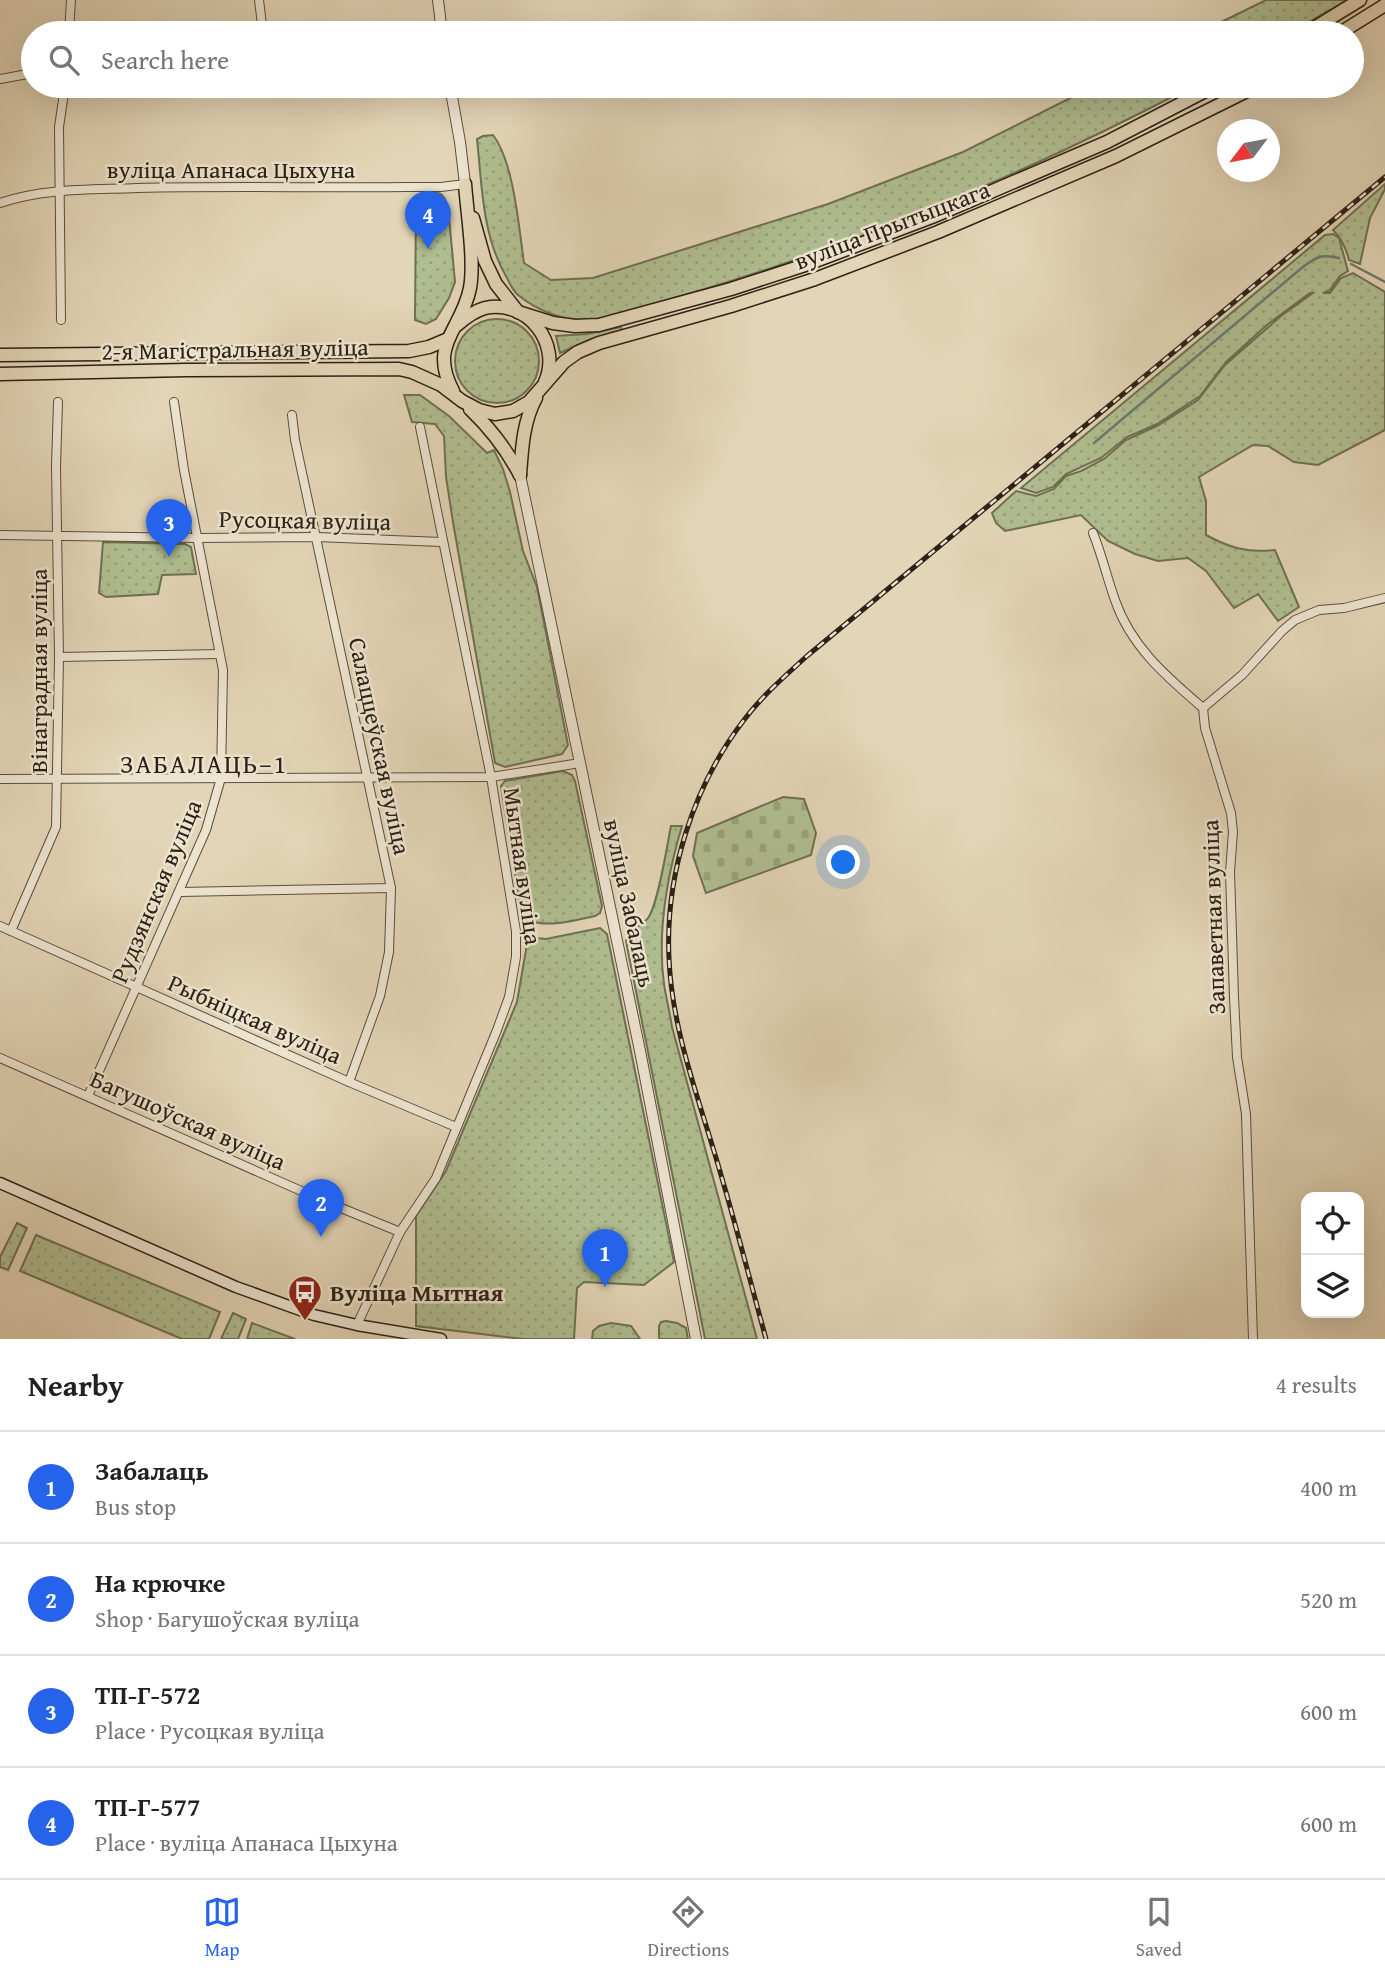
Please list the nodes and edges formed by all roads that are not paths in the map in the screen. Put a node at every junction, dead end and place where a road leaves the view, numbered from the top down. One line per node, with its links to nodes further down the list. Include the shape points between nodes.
1 (71, 0): 6 (street)
2 (259, 0): 7 (street)
3 (438, 0): 8 (street)
4 (1360, 0): 9 (main road)
5 (1385, 5): 10 (main road)
6 (70, 21)
7 (262, 21)
8 (441, 21)
9 (1326, 21)
10 (1359, 21)
11 (21, 75): 12 (street)
12 (0, 79)
13 (63, 98): 18 (street)
14 (452, 98): 17 (street)
15 (1192, 98): 20 (main road, вуліца Прытыцкага, via 1107,142 932,217 731,289 599,325 553,323)
16 (1233, 98): 25 (main road, вуліца Прытыцкага, via 1116,156 816,279 592,346 564,362)
17 (465, 184): 18 (street, вуліца Апанаса Цыхуна); 20 (main road, via 485,261 496,285); 22 (main road, via 470,288)
18 (59, 190): 19 (street, вуліца Апанаса Цыхуна); 21 (street)
19 (0, 203)
20 (518, 312): 22 (main road, via 502,307 469,314); 25 (main road, via 536,325 547,345 548,375)
21 (61, 320)
22 (448, 339): 23 (main road, 2-я Магістральная вуліца, via 409,351); 26 (main road, via 443,365)
23 (0, 355)
24 (0, 374): 26 (main road, 2-я Магістральная вуліца, via 399,369 441,385)
25 (541, 389): 26 (main road, via 513,411 495,414); 31 (main road, via 529,411)
26 (461, 401): 31 (main road, via 507,451)
27 (58, 402): 34 (street, Вінаградная вуліца)
28 (174, 402): 36 (street, Рудзянская вуліца)
29 (292, 415): 35 (street, Салаццеўская вуліца)
30 (420, 427): 37 (street, Мытная вуліца)
31 (520, 475): 42 (street, вуліца Забалаць)
32 (1093, 533): 41 (street, via 1131,634 1160,671)
33 (0, 535): 34 (street, Русоцкая вуліца)
34 (58, 536): 36 (street, Русоцкая вуліца); 40 (street, Вінаградная вуліца)
35 (316, 537): 36 (street, Русоцкая вуліца); 37 (street, Русоцкая вуліца); 46 (street, Салаццеўская вуліца)
36 (198, 538): 39 (street, Рудзянская вуліца)
37 (442, 542): 43 (street, Мытная вуліца)
38 (1385, 598): 41 (street, via 1319,610 1295,620)
39 (219, 654): 40 (street); 45 (street, Рудзянская вуліца, via 223,677)
40 (59, 657): 44 (street, Вінаградная вуліца)
41 (1203, 708): 62 (street, Запаветная вуліца, via 1233,832 1234,998 1246,1114)
42 (580, 763): 43 (street); 61 (street, вуліца Забалаць)
43 (491, 777): 46 (street); 56 (street, Мытная вуліца, via 516,957 509,997)
44 (57, 778): 45 (street); 47 (street); 51 (street, Вінаградная вуліца, via 56,827)
45 (221, 778): 46 (street); 49 (street, Рудзянская вуліца)
46 (366, 778): 48 (street, Салаццеўская вуліца)
47 (0, 779)
48 (391, 888): 49 (street); 54 (street, Салаццеўская вуліца, via 389,952 380,996)
49 (180, 892): 52 (street, Рудзянская вуліца)
50 (0, 926): 51 (street, Рыбніцкая вуліца)
51 (11, 931): 52 (street, Рыбніцкая вуліца)
52 (137, 988): 54 (street, Рыбніцкая вуліца); 55 (street, Рудзянская вуліца)
53 (0, 1058): 55 (street, Багушоўская вуліца)
54 (349, 1082): 56 (street, Рыбніцкая вуліца)
55 (88, 1096): 58 (street, Багушоўская вуліца)
56 (456, 1127): 58 (street, Мытная вуліца, via 436,1178)
57 (0, 1183): 59 (main road, via 236,1287)
58 (400, 1232): 59 (street, Мытная вуліца)
59 (357, 1325): 60 (main road)
60 (441, 1339)
61 (696, 1339)
62 (1253, 1339)

